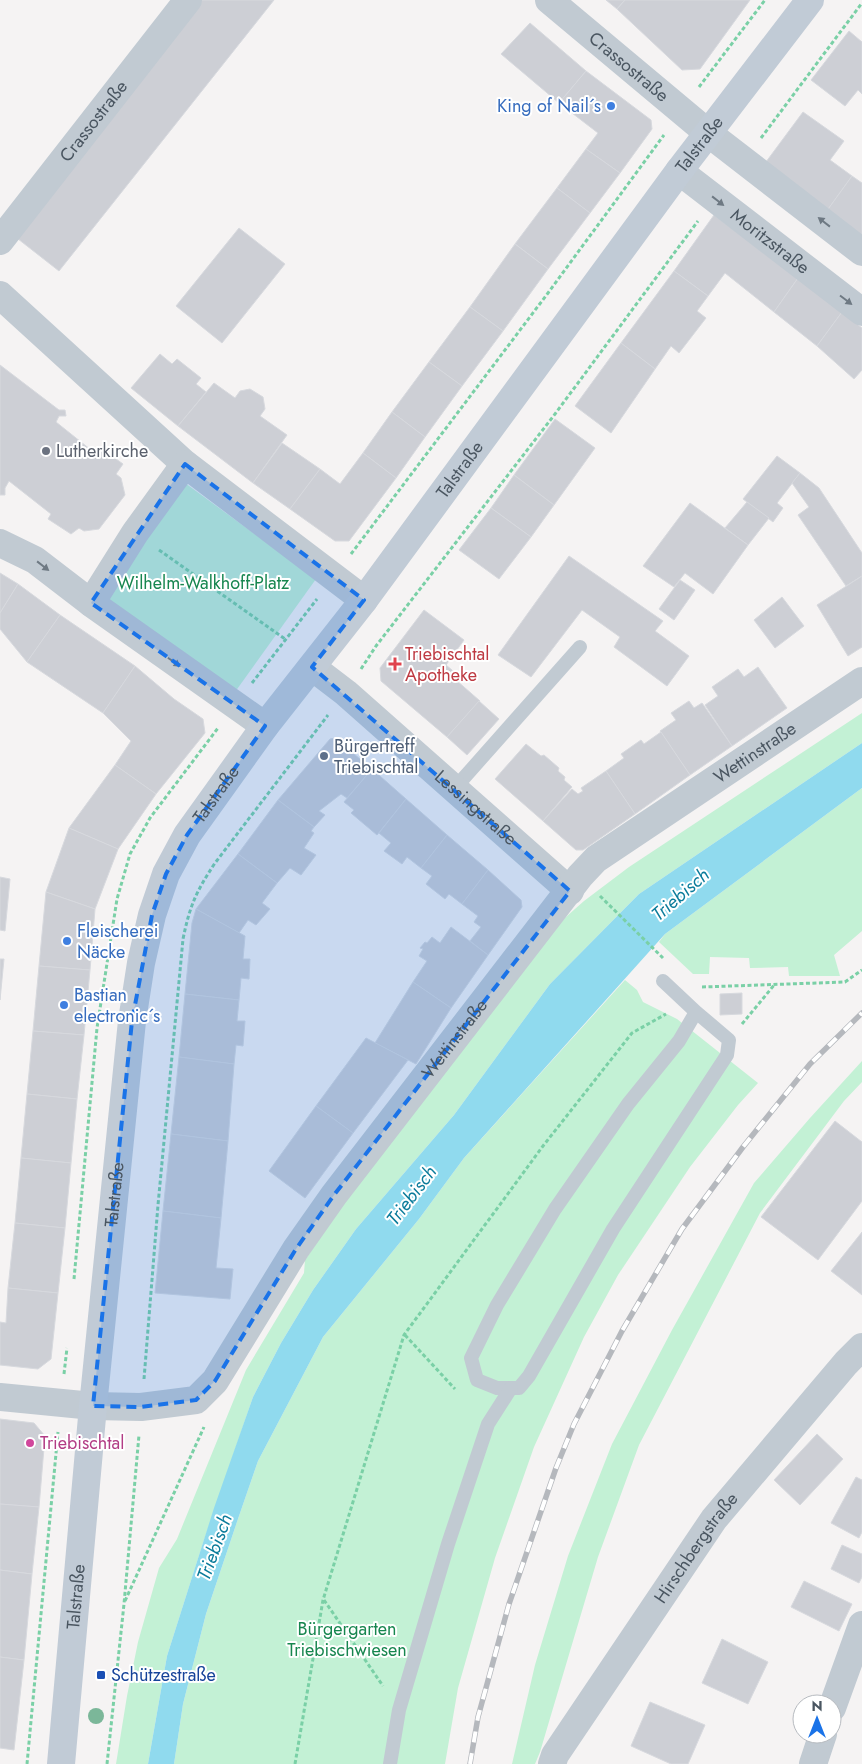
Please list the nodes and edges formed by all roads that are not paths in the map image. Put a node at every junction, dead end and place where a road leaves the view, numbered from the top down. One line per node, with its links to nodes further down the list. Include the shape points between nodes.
1 (188, 0): 6 (street, Crassostraße)
2 (549, 0): 4 (street, Crassostraße)
3 (810, 0): 4 (main road, Talstraße)
4 (708, 133): 5 (main road, Talstraße); 7 (street, one-way to 4)
5 (679, 171): 9 (street, Moritzstraße, one-way to 9); 12 (main road, Talstraße)
6 (0, 241)
7 (862, 252)
8 (0, 295): 10 (street)
9 (862, 312)
10 (185, 464): 12 (street); 13 (street)
11 (0, 543): 13 (street, one-way to 13, via 35,560)
12 (364, 600): 15 (main road, Talstraße)
13 (91, 603): 17 (street, one-way to 17)
14 (580, 646): 18 (lane)
15 (312, 667): 17 (main road, Talstraße); 18 (street, Lessingstraße, via 346,692)
16 (862, 681): 19 (street, Wettinstraße, via 596,859)
17 (265, 726): 25 (main road, Talstraße, via 187,835 166,874 152,915 132,1021)
18 (454, 788): 19 (street, Lessingstraße)
19 (570, 891): 25 (street, Wettinstraße, via 334,1195 296,1249 215,1381 196,1400 141,1407)
20 (663, 980): 21 (lane)
21 (692, 1008): 23 (lane, via 729,1040 727,1055 613,1228 529,1376 519,1388); 23 (lane, via 679,1041 628,1104 554,1209 492,1314 471,1358 477,1380 497,1388)
22 (862, 1347): 31 (street, Hirschbergstraße, via 714,1519)
23 (511, 1388): 30 (lane, via 488,1424 448,1544 399,1710)
24 (0, 1397): 25 (street, Wettinstraße)
25 (93, 1406): 29 (main road, Talstraße)
26 (862, 1625): 27 (street)
27 (837, 1694)
28 (820, 1744): 32 (street)
29 (61, 1764)
30 (390, 1764)
31 (552, 1764)
32 (813, 1764)

